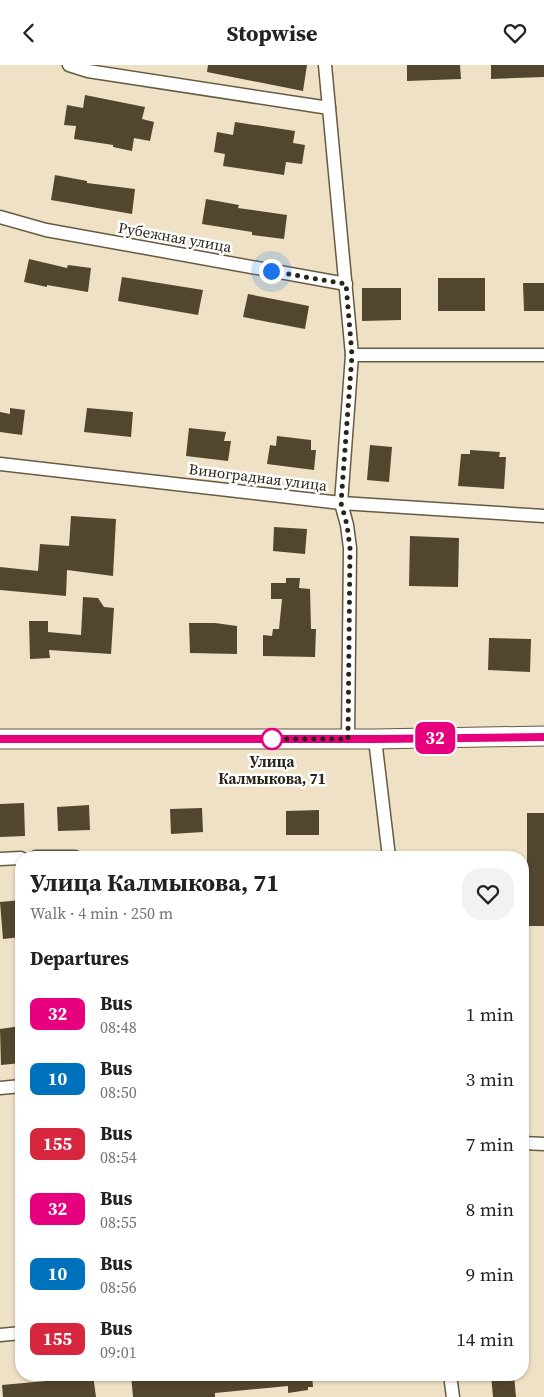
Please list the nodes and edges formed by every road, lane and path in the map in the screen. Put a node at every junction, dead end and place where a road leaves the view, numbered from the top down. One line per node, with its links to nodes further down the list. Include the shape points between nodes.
1 (69, 65): 3 (street, via 88,71)
2 (325, 65): 3 (street)
3 (329, 108): 5 (street)
4 (0, 217): 5 (street, Рубежная улица, via 46,230)
5 (346, 284): 6 (street)
6 (352, 355): 7 (street); 9 (street)
7 (544, 355)
8 (0, 464): 9 (street, Виноградная улица)
9 (341, 503): 10 (street, Виноградная улица); 13 (street, via 350,548)
10 (544, 516)
11 (544, 737): 14 (main road)
12 (0, 739): 13 (main road)
13 (348, 739): 14 (main road)
14 (375, 739): 15 (street)
15 (388, 851)
16 (15, 858): 17 (street)
17 (0, 859)
18 (15, 1087): 19 (street)
19 (0, 1088)
20 (529, 1143): 21 (street)
21 (544, 1144)
22 (15, 1334): 23 (street)
23 (0, 1335)
24 (451, 1381): 25 (street)
25 (453, 1397)

